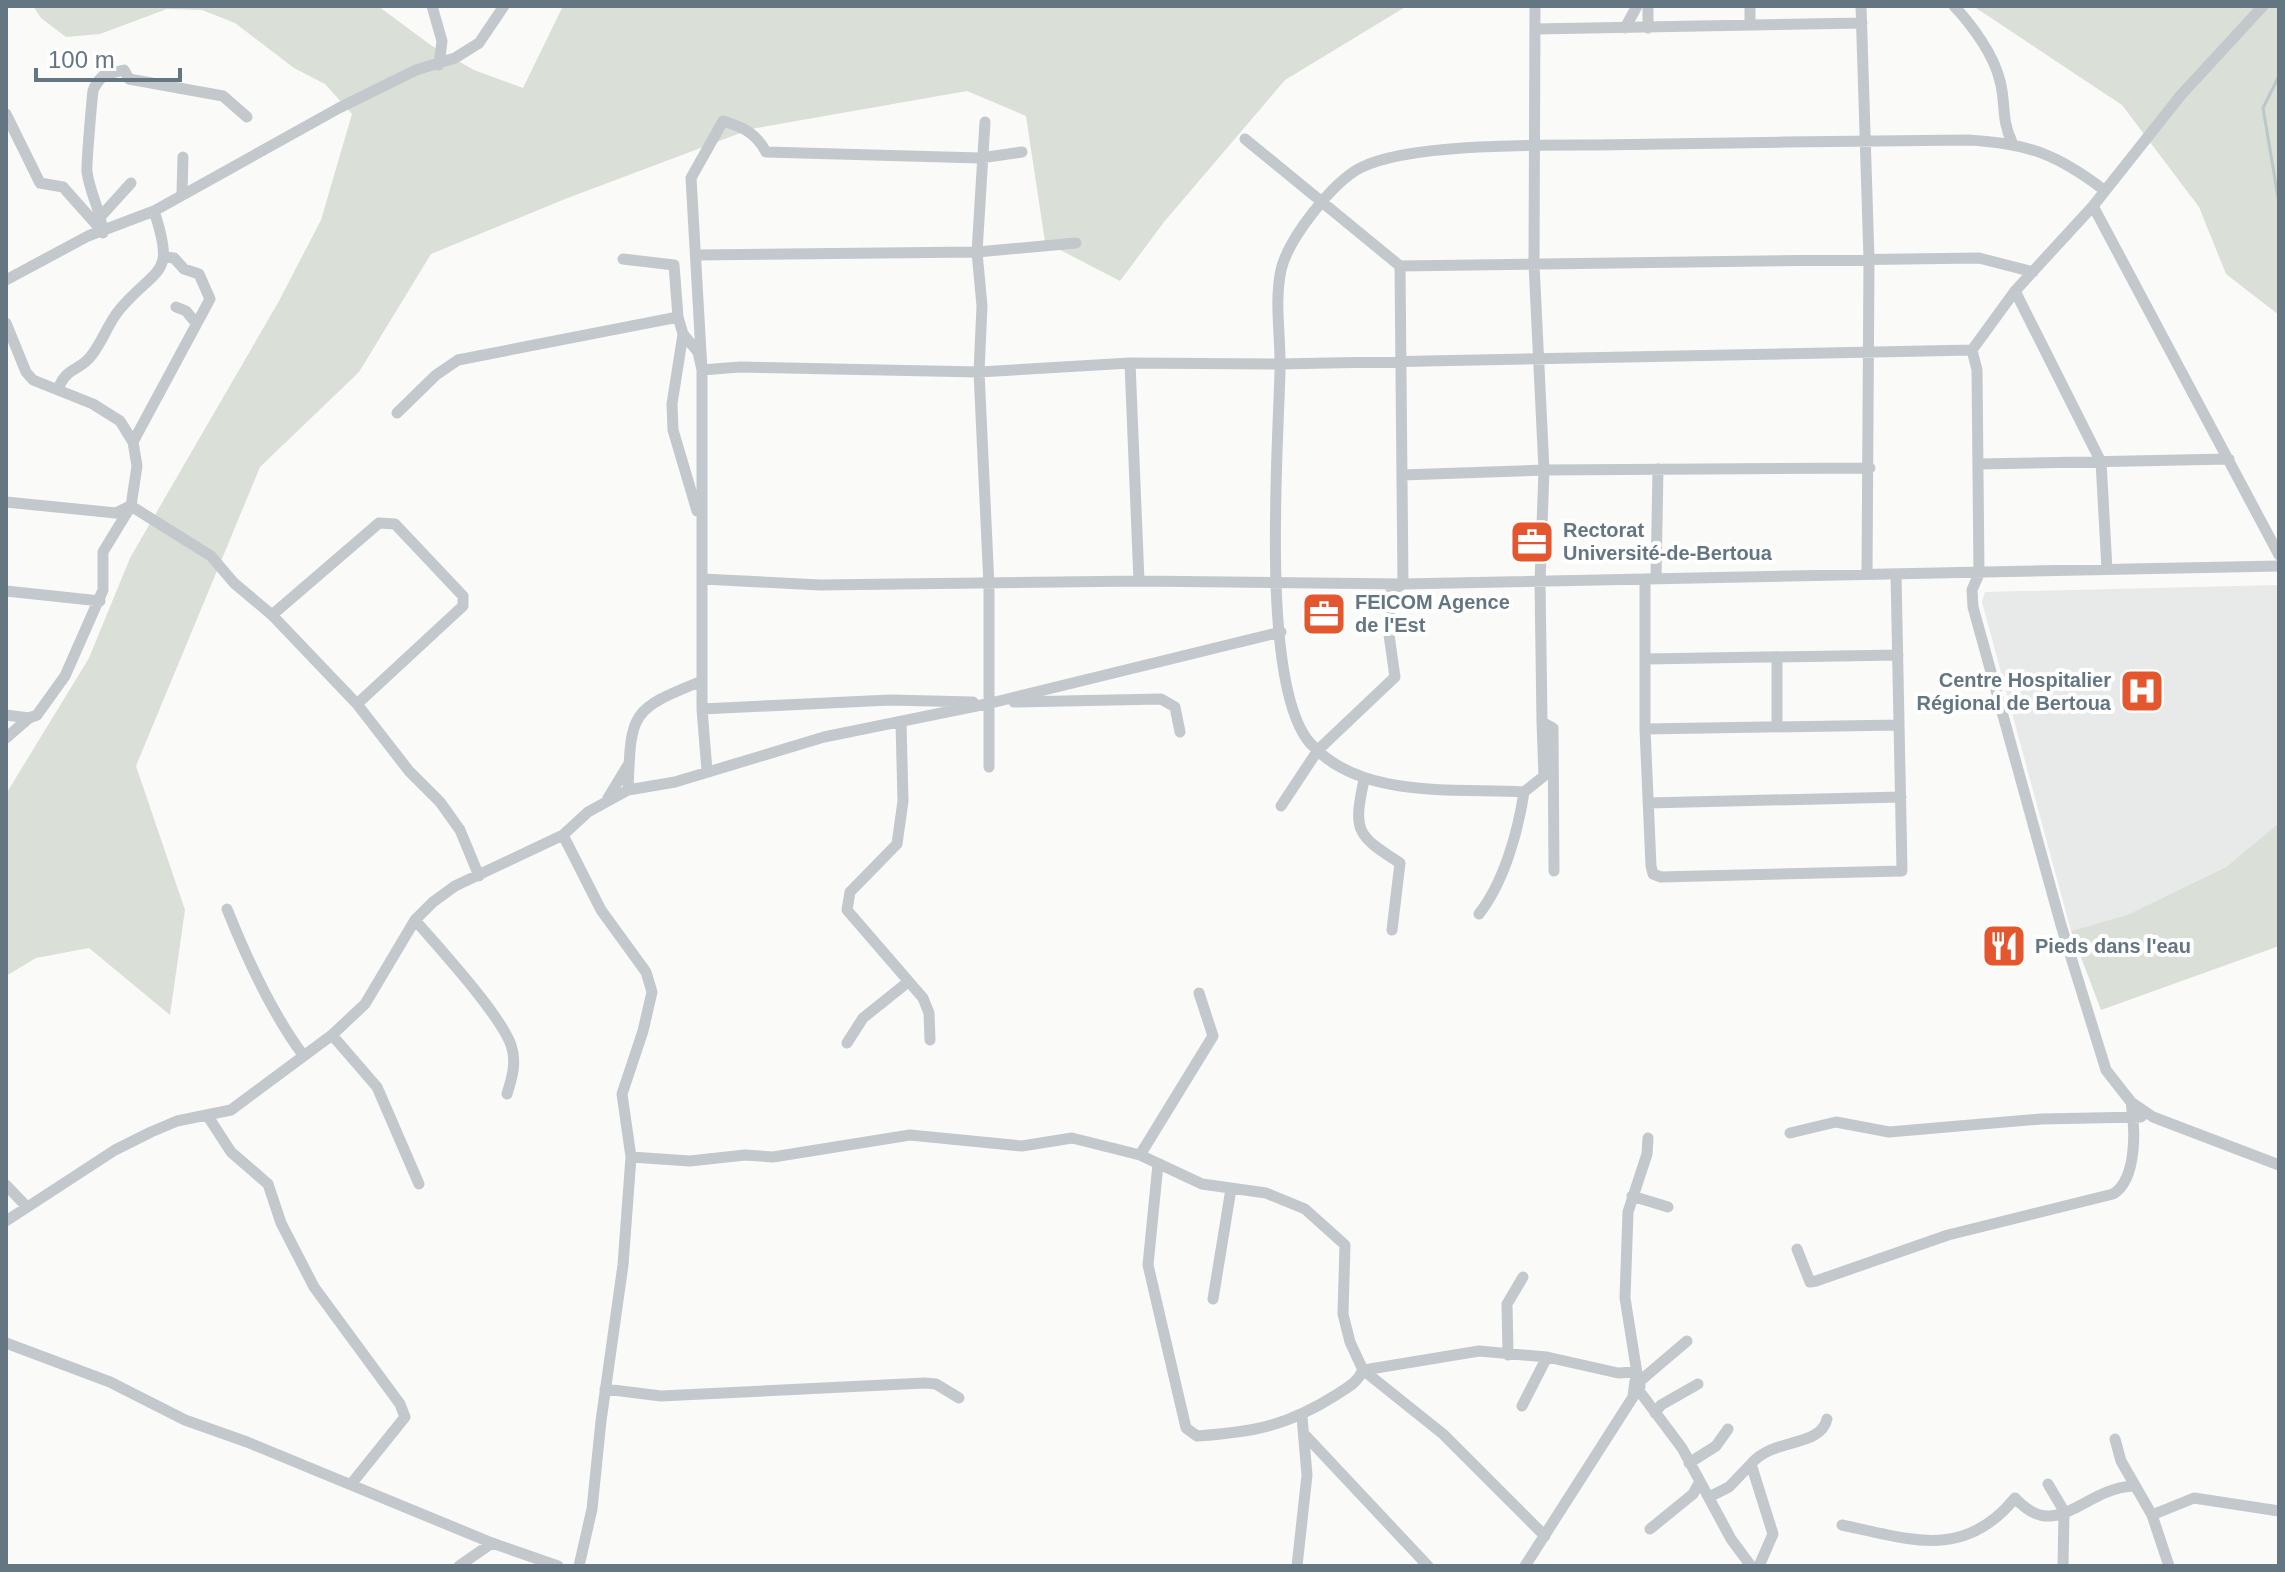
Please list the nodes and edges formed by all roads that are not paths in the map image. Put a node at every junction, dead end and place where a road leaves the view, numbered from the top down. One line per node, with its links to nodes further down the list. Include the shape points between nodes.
1 (432, 6): 15 (street, via 442,41)
2 (504, 6): 15 (street, via 479,43)
3 (1535, 6): 14 (street)
4 (1637, 6): 12 (street)
5 (1648, 6): 13 (street)
6 (1750, 6): 11 (street)
7 (1861, 6): 10 (street)
8 (1954, 6): 21 (street, via 1982,42 2000,80 2003,123)
9 (2263, 6): 27 (street)
10 (1862, 23): 11 (street); 20 (street)
11 (1750, 25): 13 (street)
12 (1625, 28): 13 (street); 14 (street)
13 (1648, 28)
14 (1535, 29): 22 (street)
15 (439, 65): 28 (street, via 416,70 339,108)
16 (6, 114): 33 (street, via 40,183 63,187)
17 (247, 117): 32 (street, via 223,96 150,85 129,79 124,70 104,75 93,93 86,168)
18 (985, 122): 25 (street)
19 (1245, 139): 29 (street)
20 (1867, 141): 21 (street); 22 (street); 39 (street)
21 (2012, 142): 27 (street, via 2061,160)
22 (1533, 146): 29 (street, via 1400,156 1361,167); 40 (street)
23 (1022, 152): 25 (street)
24 (183, 157): 28 (street)
25 (980, 158): 35 (street); 36 (street, via 766,152 758,138 723,121 691,178)
26 (131, 183): 32 (street)
27 (2104, 190): 30 (street)
28 (182, 193): 31 (street)
29 (1322, 201): 41 (street); 55 (street, via 1282,265)
30 (2093, 206): 42 (street); 61 (street)
31 (154, 211): 33 (street); 37 (street)
32 (102, 215): 33 (street)
33 (103, 233): 43 (street)
34 (1076, 243): 35 (street)
35 (977, 252): 36 (street); 57 (street, via 982,306)
36 (697, 255): 56 (street)
37 (165, 257): 48 (street, via 199,274 209,291); 58 (street, via 159,274 121,308 90,359 63,375)
38 (623, 259): 46 (street, via 674,265)
39 (1869, 259): 40 (street); 42 (street, via 1979,258); 51 (street)
40 (1534, 264): 41 (street); 52 (street)
41 (1400, 266): 53 (street)
42 (2033, 272): 44 (street)
43 (6, 280)
44 (2015, 291): 50 (street); 62 (street)
45 (176, 307): 48 (street)
46 (678, 317): 49 (street); 59 (street, via 458,360)
47 (6, 323): 58 (street, via 26,372)
48 (196, 323): 60 (street)
49 (683, 334): 56 (street, via 698,352); 76 (street, via 673,430 698,513)
50 (1972, 350): 51 (street); 63 (street)
51 (1868, 353): 52 (street); 64 (street)
52 (1540, 356): 53 (street); 66 (street)
53 (1402, 362): 55 (street); 67 (street)
54 (1130, 363): 55 (street); 57 (street); 78 (street)
55 (1280, 364): 79 (street)
56 (702, 370): 57 (street); 76 (street)
57 (979, 372): 82 (street)
58 (58, 389): 60 (street, via 105,410 127,428)
59 (397, 413)
60 (133, 442): 69 (street, via 137,466)
61 (2229, 459): 62 (street); 70 (street)
62 (2101, 462): 63 (street); 72 (street)
63 (1978, 464): 75 (street)
64 (1870, 468): 65 (street); 73 (street)
65 (1658, 469): 66 (street); 77 (street)
66 (1544, 470): 67 (street); 80 (street)
67 (1402, 475): 81 (street)
68 (6, 502): 69 (street, via 116,513)
69 (131, 506): 84 (street, via 103,552); 85 (street, via 211,556)
70 (2279, 555)
71 (2279, 566): 72 (street)
72 (2107, 569): 75 (street)
73 (1867, 574): 74 (street); 77 (street)
74 (1896, 574): 75 (street); 87 (street)
75 (1979, 574): 128 (street, via 1972,590 1973,607 2061,925 2098,1051)
76 (703, 579): 82 (street); 90 (street)
77 (1651, 579): 80 (street); 89 (street)
78 (1139, 581): 79 (street); 82 (street)
79 (1275, 582): 81 (street); 86 (street)
80 (1540, 582): 81 (street); 96 (street)
81 (1403, 584): 103 (street, via 1391,591 1388,628 1395,677)
82 (989, 586): 91 (street)
83 (6, 591): 84 (street)
84 (100, 601): 95 (street, via 57,691)
85 (272, 615): 92 (street); 92 (street, via 379,523 395,524 463,596 463,606)
86 (1281, 632): 91 (street); 103 (street, via 1288,695)
87 (1898, 655): 88 (street); 98 (street)
88 (1777, 657): 89 (street); 99 (street)
89 (1645, 659): 100 (street)
90 (702, 681): 93 (street); 104 (street, via 639,713 631,727)
91 (991, 703): 93 (street, via 890,700); 97 (street); 101 (street, via 1161,699 1175,707); 105 (street)
92 (357, 704): 116 (street, via 460,830)
93 (702, 709): 106 (street)
94 (6, 715): 95 (street)
95 (29, 718): 102 (street)
96 (1542, 722): 109 (street, via 1544,776); 115 (street, via 1553,728)
97 (901, 723): 106 (street, via 824,737); 121 (street, via 903,801 897,844 846,901 847,910)
98 (1899, 725): 99 (street); 110 (street)
99 (1777, 727): 100 (street)
100 (1645, 729): 112 (street)
101 (1180, 732)
102 (6, 738)
103 (1318, 750): 107 (street); 113 (street)
104 (629, 764): 108 (street); 111 (street)
105 (989, 767)
106 (707, 771): 108 (street)
107 (1364, 780): 109 (street); 120 (street, via 1357,816 1366,842 1400,863)
108 (628, 790): 111 (street)
109 (1524, 792): 118 (street, via 1492,897)
110 (1901, 797): 112 (street); 112 (street, via 1902,871 1661,877 1651,866)
111 (608, 798): 114 (street)
112 (1648, 803)
113 (1281, 806)
114 (563, 835): 116 (street); 135 (street, via 601,910 646,972 652,992 622,1094)
115 (1554, 871)
116 (479, 876): 119 (street, via 455,886)
117 (227, 909): 126 (street, via 284,1030)
118 (1479, 914)
119 (415, 920): 123 (street, via 378,987); 127 (street, via 497,1020 511,1046 514,1072)
120 (1392, 930)
121 (908, 982): 124 (street, via 927,1007); 125 (street, via 863,1018)
122 (1199, 993): 134 (street, via 1213,1036)
123 (332, 1035): 126 (street); 138 (street, via 377,1087)
124 (930, 1040)
125 (847, 1043)
126 (303, 1055): 129 (street, via 231,1110)
127 (507, 1094)
128 (2131, 1102): 130 (street); 131 (street)
129 (207, 1115): 142 (street, via 177,1121 115,1150); 167 (street, via 231,1152 268,1184 281,1223 314,1287 400,1404 405,1417 396,1432)
130 (2134, 1117): 131 (street); 132 (street, via 2002,1121 1889,1132 1836,1122); 145 (street, via 2127,1175 2113,1194 1948,1235 1816,1281 1805,1277)
131 (2153, 1117): 137 (street)
132 (1790, 1133)
133 (1648, 1138): 141 (street)
134 (1140, 1155): 135 (street, via 1072,1138 1022,1146 910,1135 773,1157); 136 (street)
135 (631, 1157): 155 (street, via 623,1265)
136 (1158, 1164): 140 (street, via 1202,1184); 160 (street, via 1148,1265 1186,1428 1197,1436 1228,1434)
137 (2279, 1165)
138 (419, 1184)
139 (6, 1185): 142 (street)
140 (1231, 1189): 147 (street); 152 (street, via 1266,1193 1305,1209 1345,1245 1343,1314)
141 (1632, 1196): 143 (street); 153 (street, via 1625,1298)
142 (27, 1207): 144 (street)
143 (1668, 1207)
144 (6, 1221)
145 (1797, 1249)
146 (1523, 1277): 150 (street, via 1507,1304)
147 (1213, 1299)
148 (1687, 1341): 156 (street, via 1640,1381)
149 (6, 1343): 167 (street, via 110,1382 185,1420)
150 (1508, 1355): 151 (street); 152 (street, via 1479,1351)
151 (1547, 1357): 153 (street); 158 (street)
152 (1363, 1370): 160 (street, via 1358,1381); 177 (street, via 1443,1434)
153 (1636, 1372): 156 (street); 177 (street, via 1633,1397)
154 (1698, 1384): 159 (street)
155 (605, 1389): 157 (street, via 661,1396 925,1383); 181 (street, via 592,1509)
156 (1640, 1392): 159 (street)
157 (959, 1398)
158 (1522, 1406)
159 (1655, 1413): 165 (street)
160 (1302, 1417): 163 (street)
161 (1827, 1419): 166 (street, via 1817,1436 1775,1445)
162 (1728, 1429): 165 (street, via 1716,1446)
163 (1305, 1435): 182 (street, via 1307,1475); 183 (street)
164 (2115, 1439): 170 (street)
165 (1689, 1463): 168 (street)
166 (1751, 1464): 171 (street, via 1729,1487); 186 (street, via 1773,1534)
167 (352, 1483): 178 (street)
168 (1699, 1483): 171 (street); 176 (street)
169 (2048, 1484): 172 (street)
170 (2134, 1486): 172 (street, via 2109,1490); 174 (street)
171 (1711, 1496): 185 (street)
172 (2064, 1511): 175 (street, via 2042,1518 2028,1513 2015,1498 1963,1537 1931,1544); 187 (street)
173 (2279, 1511): 174 (street, via 2194,1498)
174 (2152, 1515): 188 (street)
175 (1842, 1525)
176 (1650, 1529)
177 (1545, 1536): 184 (street)
178 (492, 1543): 179 (street); 180 (street)
179 (459, 1566)
180 (558, 1566)
181 (579, 1566)
182 (1297, 1566)
183 (1428, 1566)
184 (1525, 1566)
185 (1751, 1566)
186 (1759, 1566)
187 (2063, 1566)
188 (2169, 1566)

